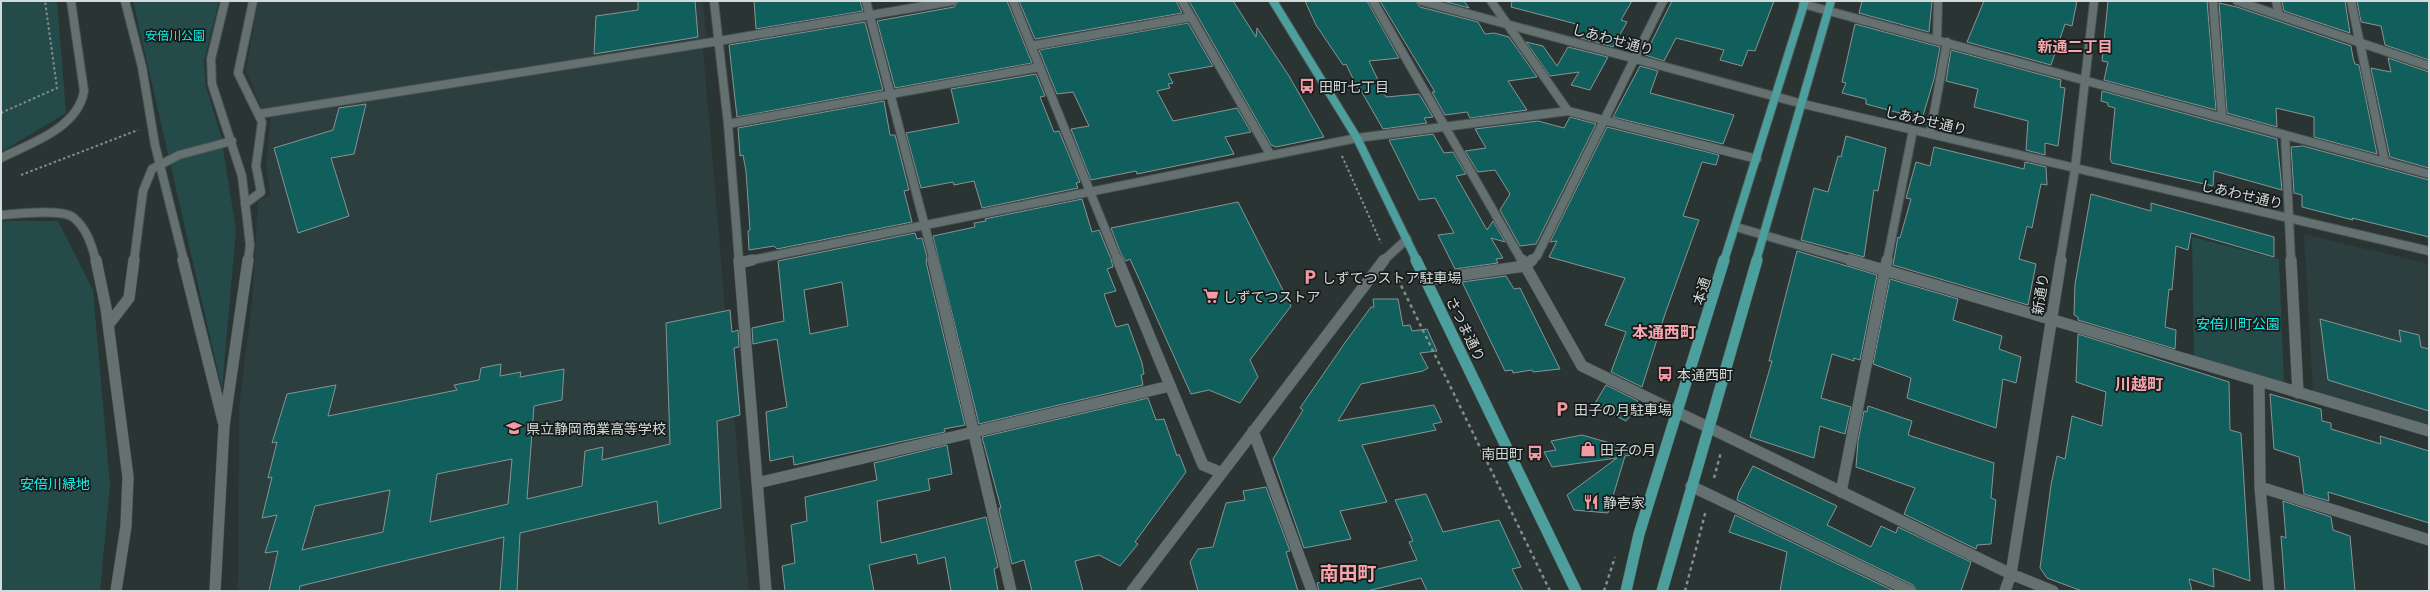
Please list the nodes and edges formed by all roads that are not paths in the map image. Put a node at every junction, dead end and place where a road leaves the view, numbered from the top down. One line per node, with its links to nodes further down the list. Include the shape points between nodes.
1 (71, 1): 51 (street, via 84,91 82,103 74,115 53,130)
2 (125, 1): 54 (street, via 142,67)
3 (225, 1): 49 (street, via 211,59 212,84)
4 (253, 1): 40 (street, via 238,73)
5 (714, 1): 28 (street)
6 (866, 1): 23 (street)
7 (953, 1): 23 (street)
8 (1013, 1): 31 (street)
9 (1182, 1): 25 (street)
10 (1273, 1): 48 (main road, さつま通り)
11 (1373, 1): 44 (street)
12 (1421, 1): 26 (street, しあわせ通り)
13 (1491, 1): 26 (street)
14 (1663, 1): 32 (street)
15 (1938, 1): 27 (street)
16 (2094, 1): 35 (street, 新通り)
17 (2213, 1): 41 (street)
18 (2237, 1): 24 (street)
19 (2276, 1): 24 (street)
20 (2351, 1): 30 (street)
21 (1804, 2): 22 (street); 37 (main road, 本通)
22 (1830, 6): 27 (street); 38 (main road)
23 (870, 14): 28 (street); 36 (street)
24 (2278, 15): 30 (street)
25 (1191, 17): 31 (street); 50 (street)
26 (1507, 24): 32 (street, しあわせ通り); 39 (street)
27 (1937, 39): 29 (street)
28 (720, 41): 40 (street); 43 (street)
29 (1947, 42): 35 (street); 46 (street)
30 (2358, 42): 33 (street); 53 (street)
31 (1031, 46): 34 (street)
32 (1635, 59): 37 (street, しあわせ通り); 42 (street)
33 (2429, 66)
34 (1040, 68): 36 (street); 57 (street)
35 (2085, 79): 41 (street); 55 (street, 新通り)
36 (891, 94): 43 (street); 61 (street)
37 (1776, 97): 38 (street, しあわせ通り); 52 (main road, 本通)
38 (1803, 104): 45 (street, しあわせ通り); 63 (main road)
39 (1568, 111): 42 (street); 44 (street)
40 (259, 114): 58 (street, via 262,122 256,166 261,192)
41 (2222, 117): 47 (street)
42 (1606, 121): 52 (street); 67 (street, via 1537,256)
43 (728, 124): 66 (street)
44 (1445, 126): 48 (street); 67 (street)
45 (1913, 130): 46 (street, しあわせ通り); 68 (street)
46 (1930, 134): 55 (street, しあわせ通り)
47 (2285, 135): 53 (street); 60 (street)
48 (1357, 138): 50 (street); 64 (main road, さつま通り)
49 (232, 140): 54 (street); 58 (street, via 242,176)
50 (1270, 154): 57 (street)
51 (1, 158)
52 (1757, 159): 62 (main road, 本通)
53 (2385, 162): 56 (street)
54 (159, 164): 71 (street, via 150,170 145,179 130,296); 76 (street)
55 (2075, 169): 60 (street, しあわせ通り); 70 (street, 新通り)
56 (2429, 174)
57 (1089, 191): 61 (street); 73 (street)
58 (245, 204): 76 (street, via 250,245)
59 (1, 215): 71 (street, via 73,216 82,224 108,308)
60 (2290, 218): 65 (street, しあわせ通り); 74 (street)
61 (925, 225): 66 (street); 80 (street)
62 (1736, 227): 63 (street); 75 (main road, 本通)
63 (1764, 235): 68 (street); 77 (main road)
64 (1407, 239): 69 (main road, さつま通り); 78 (street, via 1386,256)
65 (2429, 251)
66 (740, 263): 82 (street)
67 (1525, 266): 69 (street); 75 (street, via 1582,366)
68 (1885, 272): 70 (street); 85 (street)
69 (1427, 280): 94 (main road, さつま通り)
70 (2051, 321): 72 (street); 87 (street, 新通り)
71 (109, 324): 88 (street, via 128,486 123,553)
72 (2259, 381): 74 (street); 84 (street)
73 (1170, 386): 80 (street); 81 (street, via 1203,465)
74 (2298, 393): 79 (street)
75 (1677, 413): 77 (street); 95 (main road, 本通, via 1639,534)
76 (224, 426): 89 (street)
77 (1709, 429): 83 (main road); 85 (street)
78 (1253, 431): 81 (street); 93 (street)
79 (2429, 431)
80 (972, 432): 82 (street); 91 (street)
81 (1222, 472): 92 (street)
82 (757, 483): 90 (street)
83 (1691, 486): 96 (main road); 97 (street)
84 (2260, 487): 86 (street); 100 (street)
85 (1841, 492): 87 (street)
86 (2429, 540)
87 (2011, 574): 98 (street, 新通り); 99 (street)
88 (116, 591)
89 (215, 591)
90 (766, 591)
91 (1011, 591)
92 (1132, 591)
93 (1312, 591)
94 (1576, 591)
95 (1626, 591)
96 (1662, 591)
97 (1910, 591)
98 (2005, 591)
99 (2053, 591)
100 (2269, 591)

